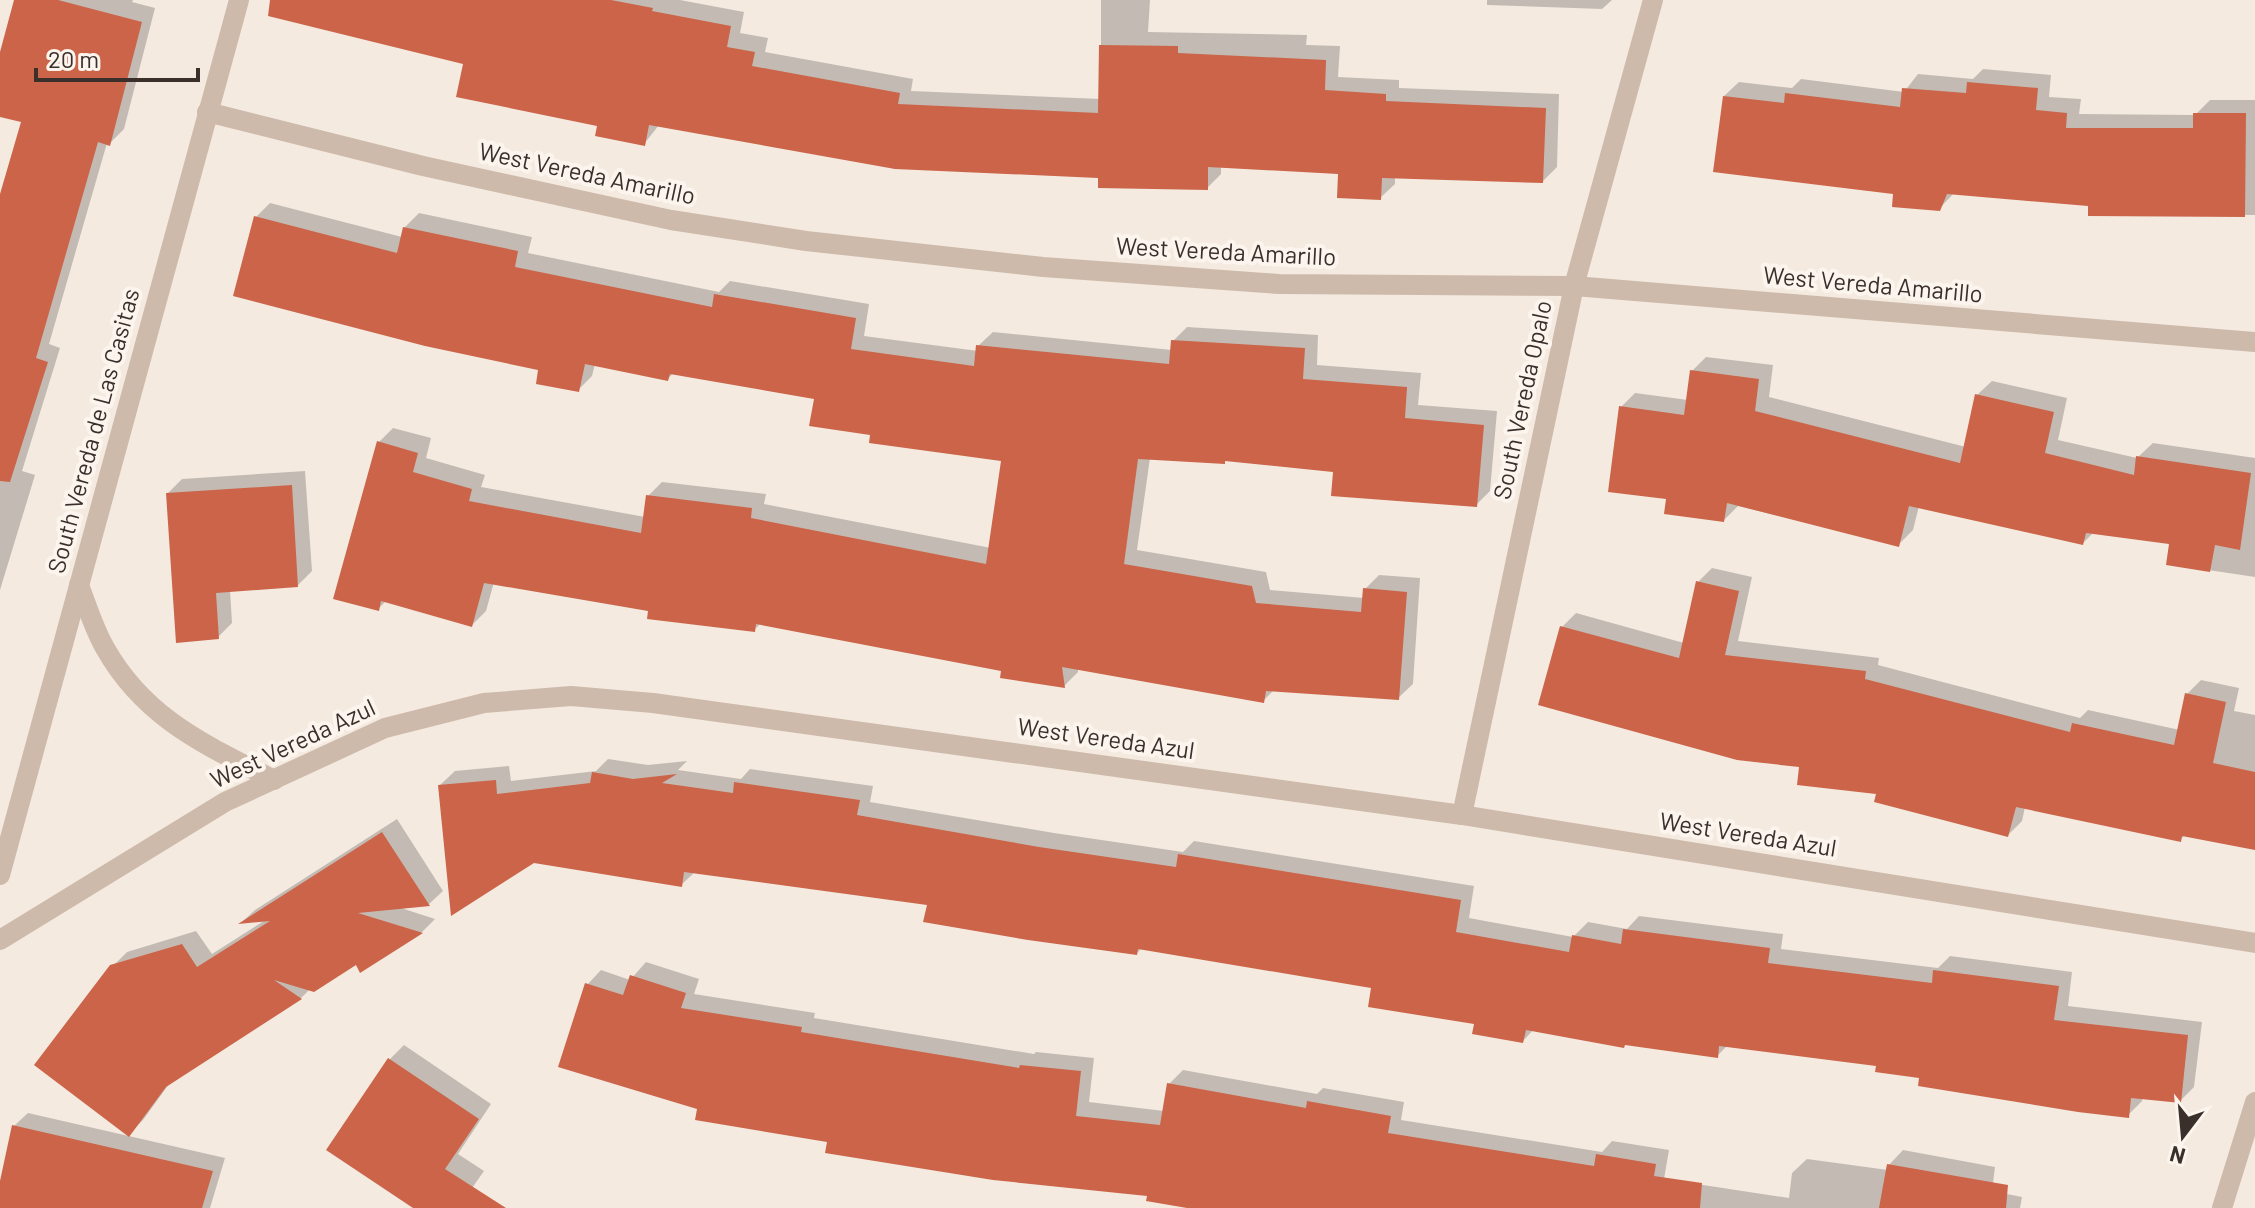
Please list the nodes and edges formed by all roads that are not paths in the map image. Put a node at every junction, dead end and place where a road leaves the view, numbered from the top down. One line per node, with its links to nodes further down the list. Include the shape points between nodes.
1 (239, 0): 3 (street, South Vereda de Las Casitas)
2 (1653, 0): 4 (street, South Vereda Opalo)
3 (207, 112): 4 (street, West Vereda Amarillo, via 671,220 806,241 1043,267 1279,284); 6 (street, South Vereda de Las Casitas)
4 (1574, 286): 5 (street, West Vereda Amarillo); 8 (street, South Vereda Opalo)
5 (2255, 342)
6 (79, 585): 7 (street, via 105,648 140,698 196,740); 9 (street, South Vereda de Las Casitas)
7 (274, 780): 8 (street, West Vereda Azul, via 385,728 484,703 571,696); 10 (street, West Vereda Azul, via 225,802)
8 (1462, 815): 11 (street, West Vereda Azul)
9 (0, 875)
10 (0, 940)
11 (2255, 943)
12 (2255, 1102): 13 (street)
13 (2222, 1208)

